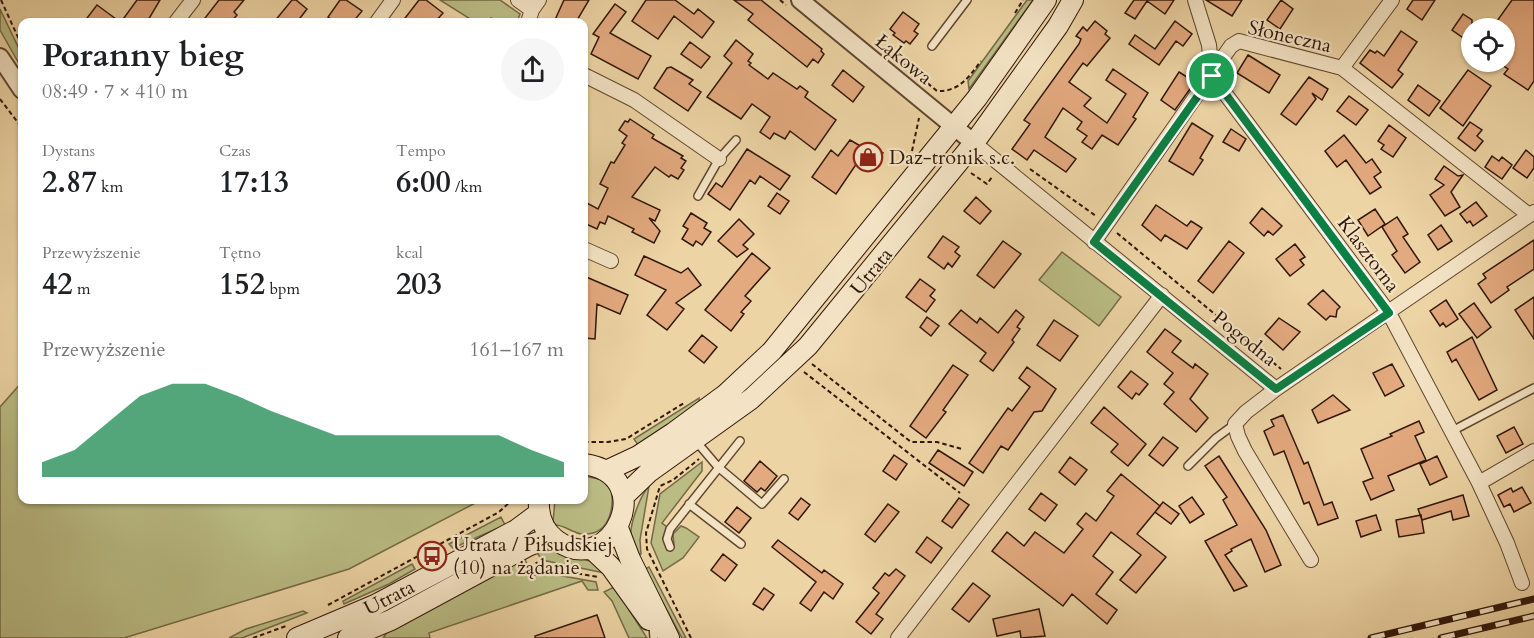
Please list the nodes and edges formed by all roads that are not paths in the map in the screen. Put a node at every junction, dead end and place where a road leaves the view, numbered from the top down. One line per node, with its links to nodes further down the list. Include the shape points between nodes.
1 (193, 0): 11 (street)
2 (393, 0): 12 (street)
3 (518, 0): 10 (street)
4 (800, 0): 19 (street, Łąkowa)
5 (967, 0): 13 (lane)
6 (1046, 0): 19 (main road, Utrata)
7 (1073, 0): 21 (main road, Utrata)
8 (1195, 0): 16 (street, via 1209,45)
9 (1392, 0): 15 (street)
10 (533, 11)
11 (179, 18)
12 (380, 18)
13 (932, 46)
14 (0, 57): 18 (street)
15 (1342, 68): 16 (street, Słoneczna, via 1239,41 1231,46); 24 (street, Słoneczna)
16 (1212, 76): 25 (street, Słoneczna); 29 (street, Klasztorna)
17 (588, 77): 22 (street, via 634,100)
18 (18, 84)
19 (955, 127): 21 (street, Łąkowa); 40 (main road, Utrata, via 772,351 726,394 673,433)
20 (736, 140): 22 (lane)
21 (974, 143): 25 (street, Pogodna); 34 (main road, Utrata, via 797,358 751,399)
22 (719, 159): 23 (lane)
23 (698, 196)
24 (1532, 214): 29 (street, Pogodna)
25 (1094, 242): 28 (street, Pogodna)
26 (588, 251): 27 (street)
27 (611, 261)
28 (1162, 296): 31 (street, Pogodna); 56 (street)
29 (1389, 313): 31 (street, Pogodna); 33 (street, Klasztorna)
30 (1534, 388): 33 (lane)
31 (1276, 389): 32 (street)
32 (1235, 424): 38 (lane); 51 (street, via 1245,451)
33 (1452, 431): 42 (street, Klasztorna)
34 (695, 440): 39 (lane); 43 (main road, Utrata, via 649,472)
35 (740, 441): 39 (lane)
36 (1534, 451): 42 (street)
37 (588, 464): 40 (main road)
38 (1188, 466)
39 (718, 467): 41 (lane, via 762,504); 44 (lane)
40 (606, 471): 43 (main road)
41 (784, 479)
42 (1479, 483): 52 (street, Klasztorna)
43 (623, 497): 46 (main road, via 624,510)
44 (689, 504): 48 (lane); 49 (lane, via 668,534)
45 (539, 506): 47 (main road, Utrata, via 545,530); 53 (main road, Utrata, via 516,530 375,605)
46 (618, 528): 50 (main road); 54 (main road)
47 (551, 537): 50 (main road, via 571,548); 55 (main road, Utrata, via 391,620)
48 (741, 544)
49 (670, 547)
50 (591, 548): 54 (main road, via 611,567)
51 (1311, 560)
52 (1522, 583)
53 (295, 630)
54 (659, 635)
55 (348, 638)
56 (898, 638)

